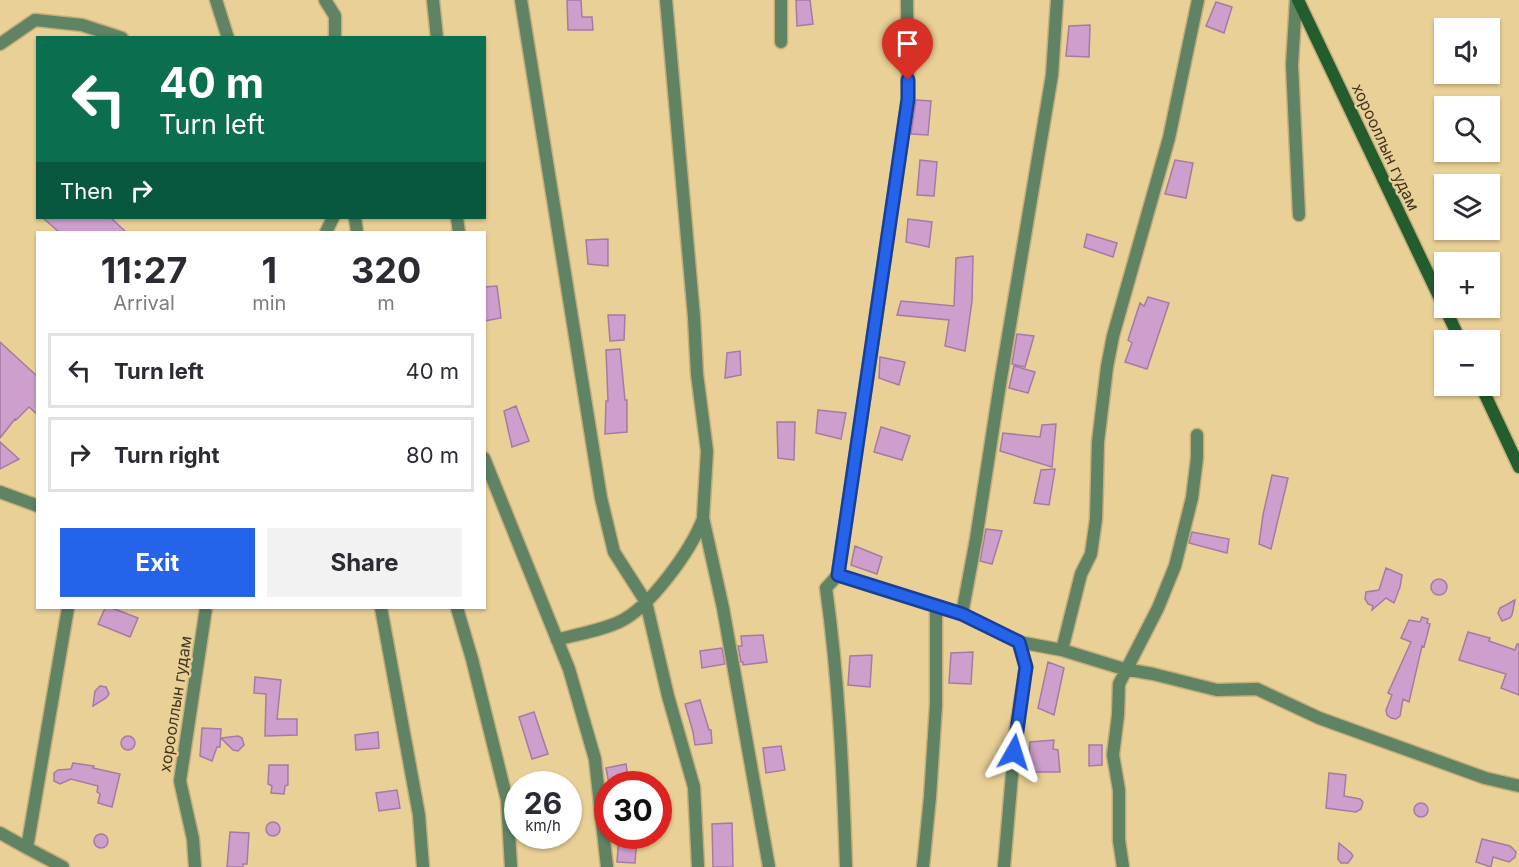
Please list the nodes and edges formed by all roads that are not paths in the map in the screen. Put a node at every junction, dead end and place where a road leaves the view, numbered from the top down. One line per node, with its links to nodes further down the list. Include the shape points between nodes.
1 (216, 0): 12 (street)
2 (325, 0): 13 (street, via 335,16)
3 (433, 0): 14 (street)
4 (522, 0): 27 (street, via 601,498 614,552)
5 (666, 0): 25 (street, via 696,374 707,451)
6 (781, 0): 15 (street)
7 (907, 0): 26 (street, via 908,99)
8 (1057, 0): 33 (street, via 1052,75)
9 (1198, 0): 36 (street, via 1169,138 1113,336 1098,442 1091,554 1081,574)
10 (1297, 0): 17 (street, via 1292,65); 18 (main road, хорооллын гудам)
11 (116, 36): 16 (street, via 82,24 35,20)
12 (227, 36)
13 (335, 36)
14 (437, 36)
15 (781, 42)
16 (0, 44)
17 (1299, 215)
18 (1434, 284)
19 (1486, 396): 22 (main road)
20 (1197, 435): 37 (street, via 1192,498 1175,566 1158,608)
21 (486, 463): 34 (street)
22 (1519, 467)
23 (0, 492): 24 (street)
24 (36, 505)
25 (703, 518): 27 (street, via 696,536); 47 (street)
26 (838, 575): 28 (street); 48 (street, via 826,588 836,659)
27 (646, 602): 34 (street, via 620,622); 46 (street, via 694,787)
28 (936, 606): 33 (street); 49 (street, via 936,705)
29 (68, 609): 40 (street)
30 (206, 609): 42 (street, хорооллын гудам, via 180,781)
31 (381, 609): 43 (street, via 419,815)
32 (457, 609): 44 (street, via 507,800)
33 (962, 614): 35 (street)
34 (556, 640): 45 (street, via 569,669 595,759)
35 (1019, 642): 36 (street); 50 (street, via 1026,667 1016,728)
36 (1062, 650): 37 (street)
37 (1124, 669): 38 (street, via 1217,690 1257,689 1319,718); 51 (street, via 1119,684 1113,755)
38 (1519, 786)
39 (0, 833): 40 (street)
40 (27, 848): 41 (street)
41 (63, 867)
42 (195, 867)
43 (423, 867)
44 (511, 867)
45 (607, 867)
46 (699, 867)
47 (769, 867)
48 (846, 867)
49 (923, 867)
50 (1004, 867)
51 (1123, 867)

